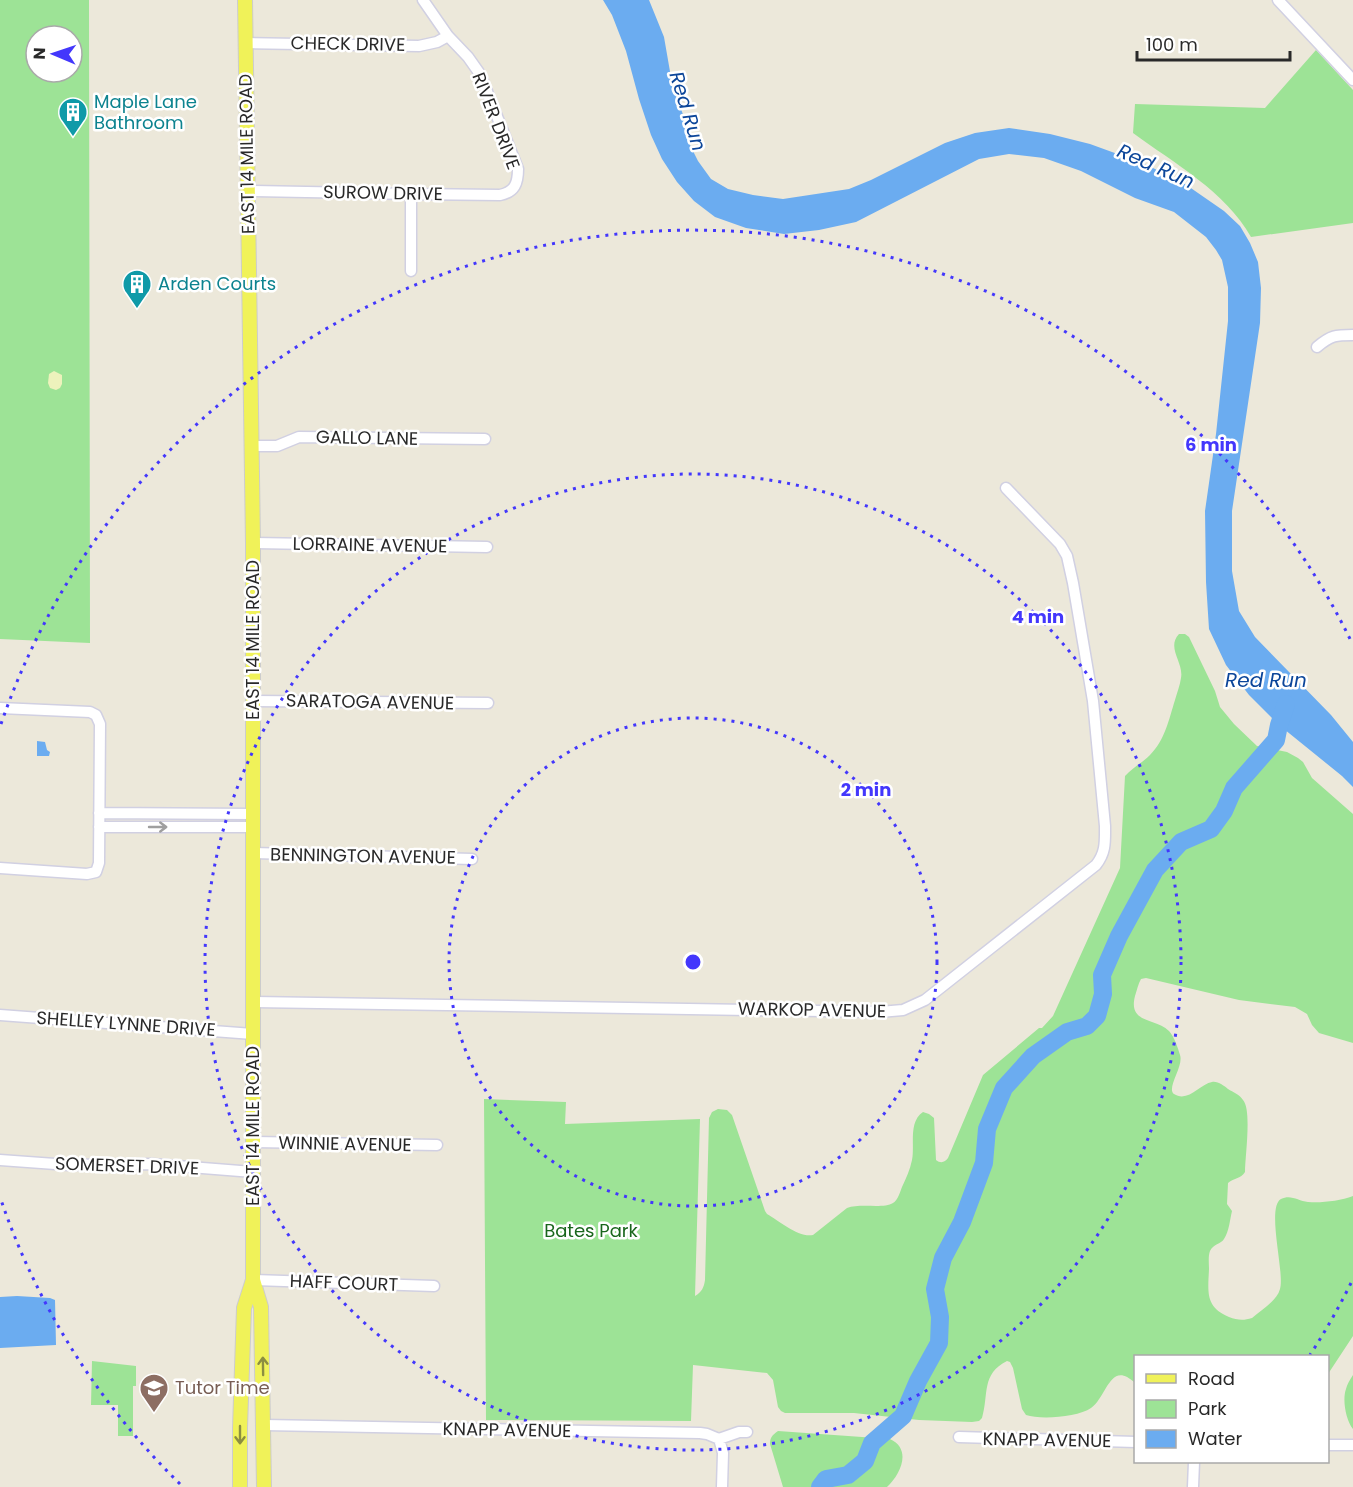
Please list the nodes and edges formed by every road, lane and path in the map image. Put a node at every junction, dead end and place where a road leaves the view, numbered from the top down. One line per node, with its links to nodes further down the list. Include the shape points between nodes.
1 (245, 0): 5 (main road, EAST 14 MILE ROAD)
2 (423, 0): 4 (street, RIVER DRIVE)
3 (1278, 0): 6 (street)
4 (448, 36): 5 (street, CHECK DRIVE, via 418,46); 7 (street, RIVER DRIVE, via 474,64 484,82 518,169)
5 (246, 43): 8 (main road, EAST 14 MILE ROAD)
6 (1353, 80)
7 (515, 187): 9 (street, SUROW DRIVE, via 500,195)
8 (248, 191): 9 (street, SUROW DRIVE); 14 (main road, EAST 14 MILE ROAD)
9 (411, 194): 10 (street)
10 (411, 271)
11 (1353, 335): 12 (street, via 1337,335)
12 (1317, 347)
13 (485, 439): 14 (street, GALLO LANE, via 299,437 277,446)
14 (251, 446): 16 (main road, EAST 14 MILE ROAD)
15 (1006, 489): 27 (street, WARKOP AVENUE, via 1060,543 1067,556 1093,701 1105,844 1096,865 925,1000 903,1010 880,1012)
16 (253, 543): 17 (street, LORRAINE AVENUE); 18 (main road, EAST 14 MILE ROAD)
17 (487, 547)
18 (253, 700): 19 (street, SARATOGA AVENUE); 22 (main road, EAST 14 MILE ROAD)
19 (488, 703)
20 (0, 708): 21 (street, via 90,711 96,715)
21 (99, 813): 22 (street); 23 (street)
22 (253, 820): 23 (street, one-way to 22); 24 (main road, EAST 14 MILE ROAD)
23 (99, 827): 26 (street, via 96,872)
24 (253, 853): 25 (street, BENNINGTON AVENUE); 27 (main road, EAST 14 MILE ROAD)
25 (472, 859)
26 (0, 867)
27 (253, 1002): 29 (main road, EAST 14 MILE ROAD)
28 (0, 1015): 29 (street, SHELLEY LYNNE DRIVE)
29 (253, 1034): 30 (main road, EAST 14 MILE ROAD)
30 (253, 1142): 31 (street, WINNIE AVENUE); 33 (main road, EAST 14 MILE ROAD)
31 (436, 1145)
32 (0, 1160): 33 (street, SOMERSET DRIVE, via 69,1165 152,1164)
33 (253, 1172): 34 (main road, EAST 14 MILE ROAD)
34 (253, 1280): 35 (street, HAFF COURT); 36 (main road, EAST 14 MILE ROAD, one-way to 34, via 261,1307); 44 (main road, EAST 14 MILE ROAD, one-way to 44, via 244,1308)
35 (434, 1286)
36 (264, 1425): 39 (street, KNAPP AVENUE, via 700,1433); 45 (main road, EAST 14 MILE ROAD)
37 (747, 1432): 39 (street, KNAPP AVENUE)
38 (959, 1437): 40 (street, KNAPP AVENUE)
39 (719, 1439): 46 (street, via 723,1453)
40 (1134, 1442)
41 (1329, 1445): 42 (street)
42 (1353, 1445)
43 (1194, 1463): 47 (street)
44 (240, 1487)
45 (264, 1487)
46 (722, 1487)
47 (1193, 1487)

